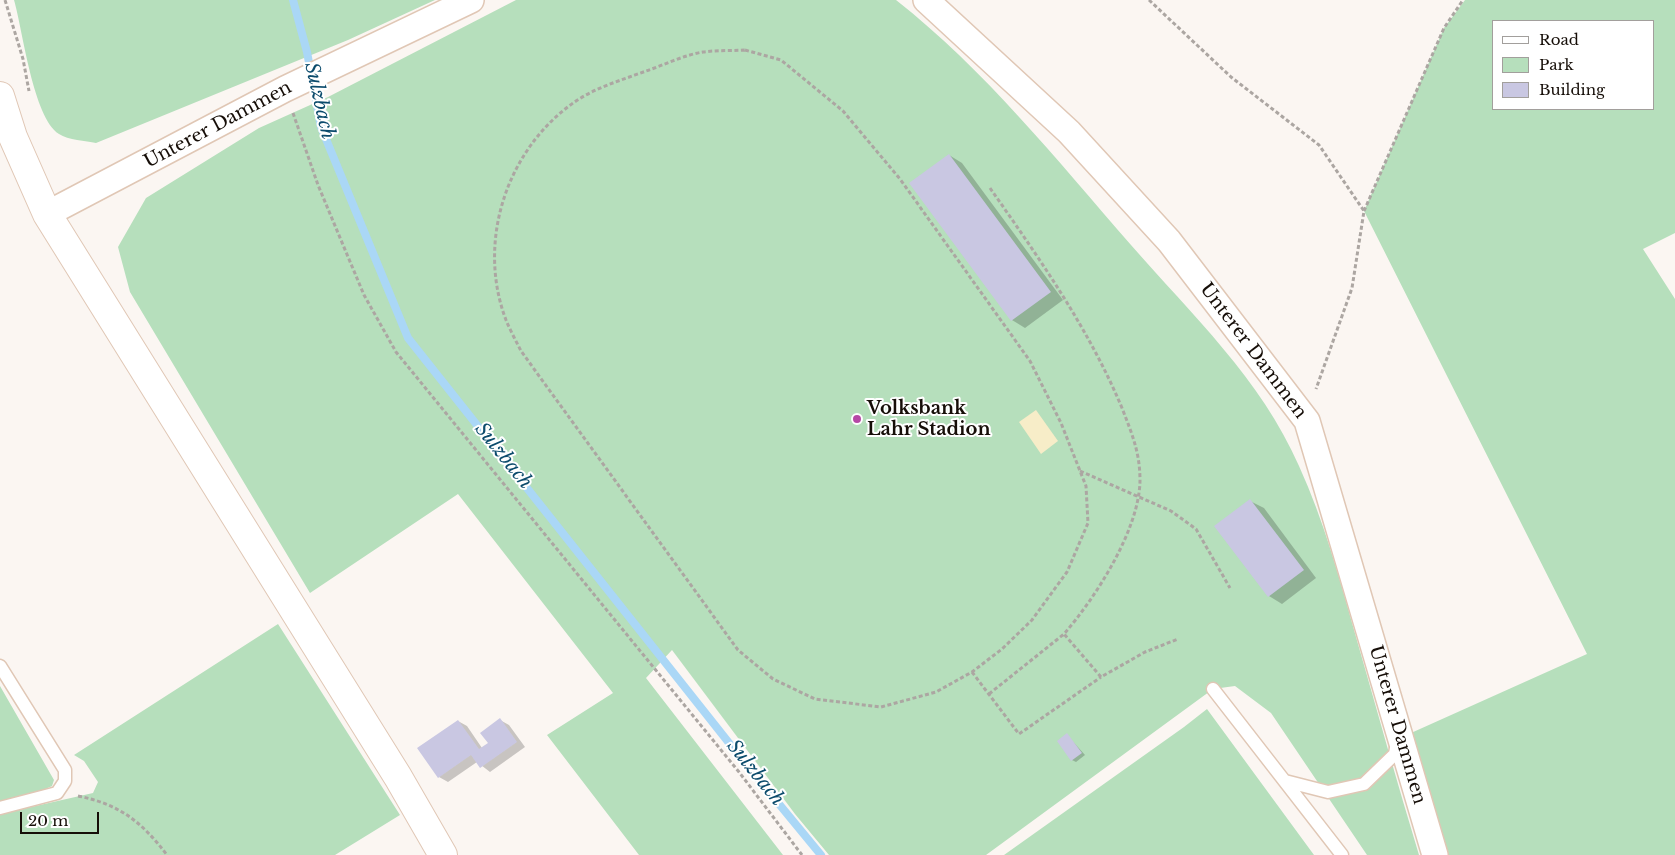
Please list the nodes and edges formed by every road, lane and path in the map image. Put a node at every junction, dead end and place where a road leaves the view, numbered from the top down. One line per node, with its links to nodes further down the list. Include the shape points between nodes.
1 (471, 0): 5 (street, Unterer Dammen)
2 (926, 0): 10 (street, Unterer Dammen, via 1069,132 1169,241)
3 (1149, 0): 8 (path, via 1231,77 1320,145)
4 (1463, 0): 8 (path, via 1444,28)
5 (291, 86): 9 (street, Unterer Dammen); 27 (path, via 318,185 364,296 396,352 739,772)
6 (0, 96): 9 (street, via 13,137)
7 (990, 188): 12 (path, via 1048,271 1109,376 1138,449)
8 (1364, 211): 10 (path, via 1352,288)
9 (47, 214): 26 (street, via 398,777)
10 (1306, 421): 21 (street, Unterer Dammen)
11 (1080, 471): 12 (path); 17 (path, via 1086,486 1088,523 1067,572 1032,620); 17 (path, via 1030,360 900,179 843,111 781,60 745,50 702,52 600,87 546,125 523,154 504,194 495,242 497,278 506,319 521,351 738,650 773,679 815,699 882,707 936,692)
12 (1138, 498): 13 (path, via 1171,511 1196,529); 14 (path, via 1129,532 1086,609)
13 (1230, 588)
14 (1064, 634): 18 (path); 20 (path)
15 (1178, 639): 18 (path, via 1145,652)
16 (0, 666): 23 (lane, via 65,770 65,781)
17 (972, 672): 20 (path)
18 (1101, 677): 20 (path, via 1019,734)
19 (1213, 689): 22 (lane)
20 (989, 694)
21 (1399, 733): 22 (lane, via 1395,754 1364,784 1328,792); 29 (street, Unterer Dammen)
22 (1285, 781): 28 (lane)
23 (57, 793): 24 (lane); 25 (path, via 96,800 130,815)
24 (0, 808)
25 (167, 855)
26 (443, 855)
27 (802, 855)
28 (1342, 855)
29 (1435, 855)

